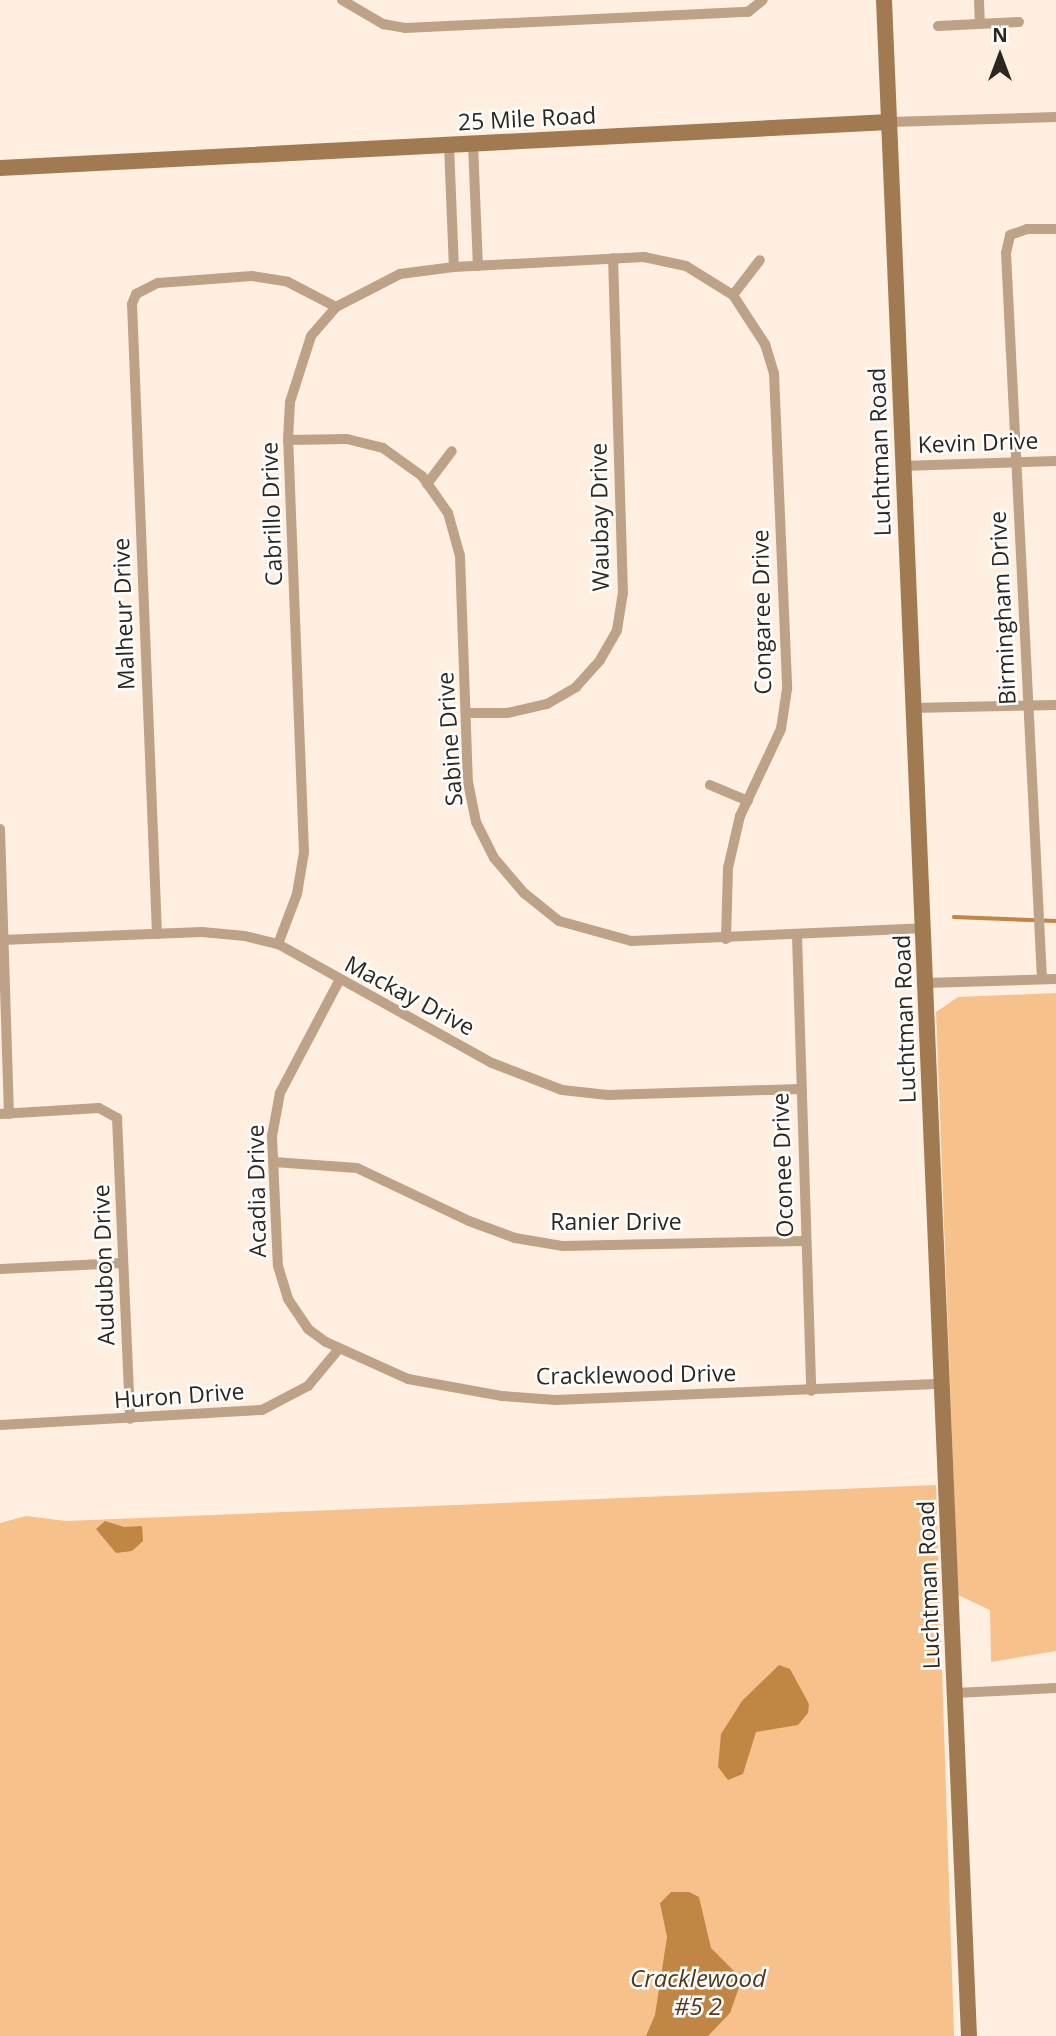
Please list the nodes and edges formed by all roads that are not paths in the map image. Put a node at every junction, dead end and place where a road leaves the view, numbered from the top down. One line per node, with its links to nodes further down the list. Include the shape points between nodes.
1 (342, 0): 2 (street, via 383,24 405,28 748,12)
2 (763, 0)
3 (884, 0): 9 (street, Luchtman Road)
4 (979, 0): 6 (street)
5 (1019, 22): 6 (street)
6 (980, 24): 7 (street)
7 (938, 26)
8 (1056, 117): 9 (street, 25 Mile Road)
9 (889, 122): 10 (street, 25 Mile Road); 24 (street, Luchtman Road)
10 (473, 144): 11 (street, 25 Mile Road); 16 (street)
11 (449, 145): 12 (street, 25 Mile Road); 17 (street)
12 (0, 168)
13 (1056, 229): 23 (street, Birmingham Drive, via 1010,235 1006,253)
14 (613, 258): 16 (street, Cabrillo Drive); 18 (street, Cabrillo Drive, via 664,260 706,275); 29 (street, Waubay Drive, via 623,594 617,630 600,660 576,687 547,704 507,713)
15 (760, 260): 18 (street)
16 (478, 266): 17 (street, Cabrillo Drive)
17 (454, 267): 19 (street, Cabrillo Drive, via 400,274)
18 (729, 292): 31 (street, Congaree Drive, via 765,344 774,373 787,689 781,729)
19 (336, 307): 20 (street, Cabrillo Drive, via 311,336 297,370); 34 (street, Malheur Drive, via 310,290 269,277 194,278 146,286 132,304)
20 (288, 440): 25 (street, Sabine Drive, via 347,439 383,448 406,461); 38 (street, Cabrillo Drive, via 304,852 297,894)
21 (452, 451): 25 (street)
22 (1056, 461): 23 (street, Kevin Drive)
23 (1016, 462): 24 (street, Kevin Drive); 26 (street, Birmingham Drive)
24 (902, 466): 28 (street, Luchtman Road)
25 (427, 484): 29 (street, Sabine Drive, via 448,513 460,556)
26 (1028, 705): 27 (street); 28 (street); 39 (street, Birmingham Drive)
27 (1056, 705)
28 (911, 708): 33 (street, Luchtman Road)
29 (466, 713): 36 (street, Sabine Drive, via 468,782 476,822 494,859 524,893 559,920 596,934 631,941)
30 (710, 785): 31 (street)
31 (748, 801): 36 (street, Congaree Drive, via 729,868)
32 (0, 829): 37 (street)
33 (923, 928): 35 (street, Sabine Drive); 42 (street, Luchtman Road)
34 (157, 934): 37 (street, Mackay Drive); 38 (street, Mackay Drive, via 202,932)
35 (797, 936): 36 (street, Sabine Drive); 43 (street, Oconee Drive)
36 (726, 939)
37 (2, 940): 44 (street)
38 (278, 944): 41 (street, Mackay Drive)
39 (1042, 979): 40 (street); 42 (street)
40 (1056, 979)
41 (339, 981): 43 (street, Mackay Drive, via 492,1063 562,1090 608,1095); 45 (street, Acadia Drive, via 280,1093 272,1136)
42 (925, 983): 50 (street, Luchtman Road)
43 (800, 1089): 46 (street, Oconee Drive)
44 (5, 1114): 47 (street, Audubon Drive, via 99,1108 112,1112 119,1127)
45 (274, 1162): 46 (street, Ranier Drive, via 357,1168 515,1238 563,1246); 49 (street, Acadia Drive, via 277,1256 288,1299 308,1329)
46 (806, 1241): 51 (street, Oconee Drive)
47 (123, 1263): 48 (street); 52 (street, Audubon Drive)
48 (0, 1269)
49 (338, 1350): 51 (street, Cracklewood Drive, via 408,1379 502,1396 556,1400); 52 (street, Huron Drive, via 308,1386 262,1410)
50 (942, 1384): 51 (street, Cracklewood Drive); 55 (street, Luchtman Road)
51 (811, 1391)
52 (130, 1419): 53 (street, Huron Drive)
53 (0, 1425)
54 (1056, 1688): 55 (street)
55 (955, 1693): 56 (street, Luchtman Road)
56 (970, 2036)

